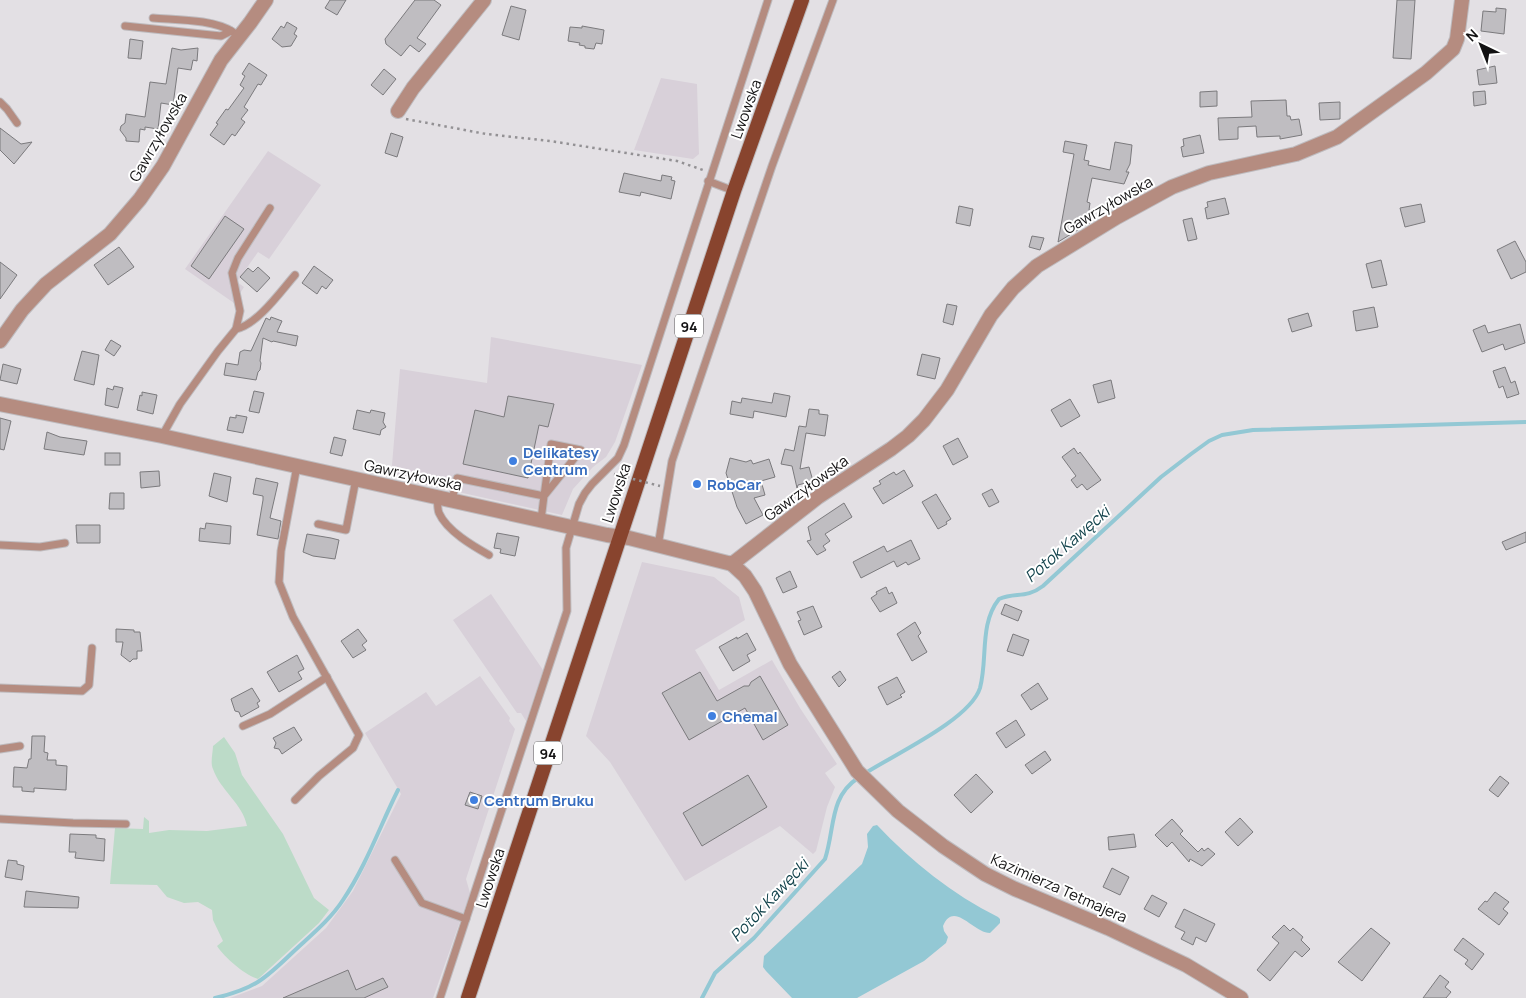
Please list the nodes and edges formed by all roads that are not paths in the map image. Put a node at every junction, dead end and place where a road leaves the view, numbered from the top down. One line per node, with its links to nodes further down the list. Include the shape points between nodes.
1 (266, 0): 9 (street, Gawrzyłowska)
2 (484, 0): 11 (street)
3 (768, 0): 13 (lane)
4 (802, 0): 14 (main road, Lwowska / 94)
5 (833, 0): 32 (lane, via 772,166 672,461)
6 (1462, 0): 34 (street, Gawrzyłowska, via 1453,49 1426,73 1337,137 1296,154 1209,173 1172,187 1037,266 991,315 947,390 908,436 818,497)
7 (153, 18): 9 (lane, via 226,28)
8 (125, 26): 9 (lane, via 221,36)
9 (235, 34): 18 (street, Gawrzyłowska, via 163,166 140,199 110,234 46,284 22,310)
10 (0, 102): 12 (lane)
11 (398, 111)
12 (17, 123)
13 (708, 181): 14 (lane); 28 (lane, via 624,445 613,464 585,493)
14 (734, 191): 29 (main road, Lwowska / 94)
15 (270, 208): 17 (lane, via 232,273 240,311)
16 (296, 274): 17 (lane, via 254,320)
17 (236, 329): 20 (lane, via 180,404)
18 (0, 342)
19 (0, 404): 20 (street, Gawrzyłowska)
20 (162, 436): 21 (street, Gawrzyłowska)
21 (297, 466): 22 (street, Gawrzyłowska); 36 (lane, via 280,551 279,582 293,616)
22 (356, 480): 24 (street, Gawrzyłowska); 27 (lane, via 346,530)
23 (544, 496): 23 (lane, via 551,444 581,450 550,488); 25 (lane, via 457,478); 26 (lane)
24 (437, 497): 25 (street, Gawrzyłowska); 33 (lane, via 438,512 450,527 466,542)
25 (452, 500): 26 (street, Gawrzyłowska)
26 (541, 520): 28 (street, Gawrzyłowska)
27 (318, 524)
28 (571, 527): 29 (street, Gawrzyłowska); 45 (lane, via 565,554 567,611)
29 (619, 536): 32 (street, Gawrzyłowska); 47 (main road, Lwowska / 94)
30 (65, 543): 31 (lane, via 40,547)
31 (0, 545)
32 (658, 546): 34 (street, Gawrzyłowska)
33 (489, 555)
34 (732, 564): 48 (street, Kazimierza Tetmajera, via 755,592 790,664 861,776 898,811 985,874 1156,951)
35 (92, 648): 37 (lane, via 89,685 82,691)
36 (327, 677): 38 (lane, via 270,714); 41 (lane, via 359,735 353,748)
37 (0, 688)
38 (243, 726)
39 (20, 746): 40 (lane)
40 (0, 749)
41 (295, 800)
42 (0, 819): 43 (lane)
43 (126, 824)
44 (395, 860): 45 (lane, via 422,903)
45 (466, 919): 46 (lane)
46 (440, 998)
47 (468, 998)
48 (1240, 998)

